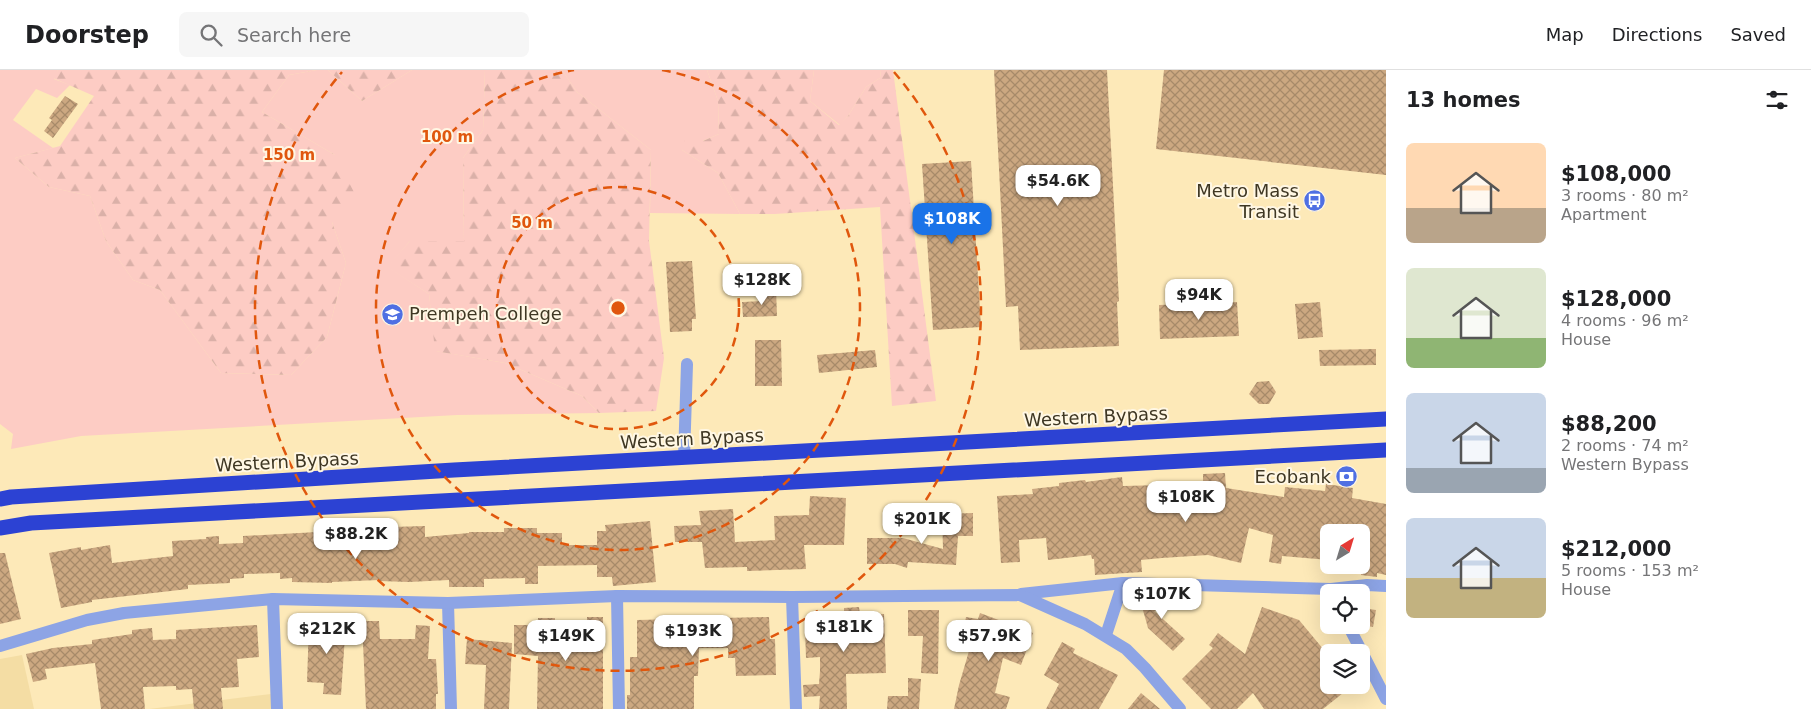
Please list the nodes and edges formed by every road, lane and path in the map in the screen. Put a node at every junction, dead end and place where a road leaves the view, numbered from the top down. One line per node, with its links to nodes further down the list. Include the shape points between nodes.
1 (688, 364): 4 (street)
2 (1386, 419): 4 (highway, Western Bypass)
3 (1386, 450): 6 (highway, via 31,523)
4 (684, 458): 5 (highway, Western Bypass)
5 (0, 499)
6 (0, 528)
7 (1124, 584): 10 (street); 11 (street); 17 (street)
8 (1370, 585): 9 (street)
9 (1386, 586)
10 (1320, 591)
11 (1020, 594): 13 (street); 17 (street)
12 (616, 596): 13 (street); 15 (street); 22 (street)
13 (792, 597): 23 (street)
14 (273, 599): 15 (street); 18 (street, via 124,613 87,620); 20 (street)
15 (448, 602): 21 (street)
16 (1353, 634): 19 (street)
17 (1106, 635): 24 (street, via 1146,668)
18 (0, 646)
19 (1386, 699)
20 (277, 709)
21 (451, 709)
22 (619, 709)
23 (796, 709)
24 (1180, 709)

